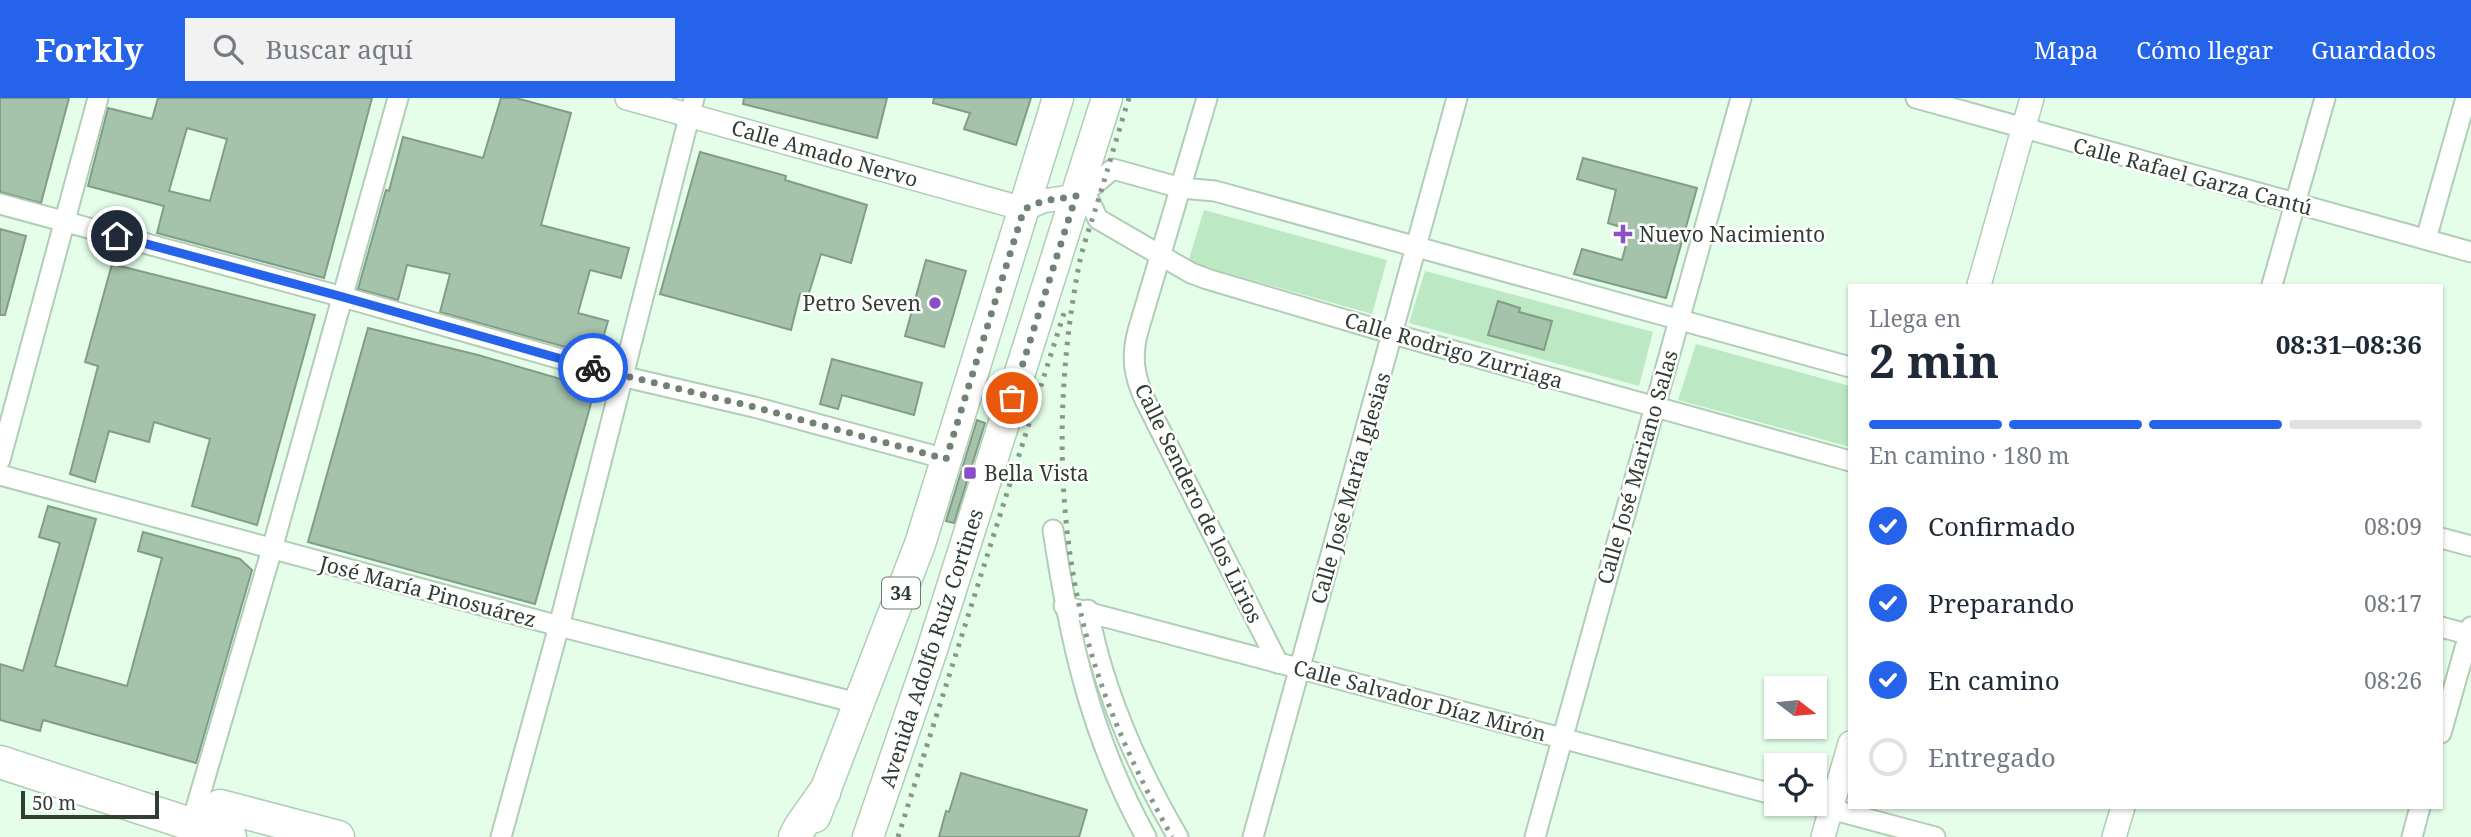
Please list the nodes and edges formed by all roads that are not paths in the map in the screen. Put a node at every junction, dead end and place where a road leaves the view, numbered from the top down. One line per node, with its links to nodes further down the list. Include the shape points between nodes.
1 (98, 98): 20 (street)
2 (398, 98): 27 (street)
3 (627, 98): 13 (street, Calle Amado Nervo)
4 (1058, 98): 19 (main road, Avenida Adolfo Ruíz Cortines / 34)
5 (1107, 98): 16 (main road, Avenida Adolfo Ruíz Cortines / 34)
6 (1207, 98): 15 (street, Calle Sendero de los Lirios)
7 (1457, 98): 22 (street, Calle José María Iglesias)
8 (1741, 98): 28 (street, Calle José Mariano Salas)
9 (1916, 98): 14 (street, Calle Rafael Garza Cantú)
10 (2032, 98): 14 (street)
11 (2325, 98): 18 (street)
12 (2466, 98): 21 (street)
13 (692, 106): 19 (street, Calle Amado Nervo); 31 (street)
14 (2023, 129): 18 (street, Calle Rafael Garza Cantú); 25 (street)
15 (1181, 188): 16 (street, via 1113,169); 22 (street, via 1215,191); 24 (street, Calle Sendero de los Lirios)
16 (1080, 194): 19 (street); 24 (street, Calle Rodrigo Zurriaga, via 1098,219); 67 (main road, Avenida Adolfo Ruíz Cortines / 34)
17 (0, 204): 20 (street)
18 (2295, 204): 21 (street, Calle Rafael Garza Cantú); 26 (street)
19 (1024, 209): 33 (main road, Avenida Adolfo Ruíz Cortines / 34)
20 (66, 222): 27 (street); 34 (street)
21 (2426, 239): 23 (street, Calle Rafael Garza Cantú)
22 (1416, 246): 28 (street); 29 (street, Calle José María Iglesias)
23 (2471, 252)
24 (1162, 256): 29 (street, Calle Rodrigo Zurriaga, via 1207,279); 46 (street, Calle Sendero de los Lirios, via 1134,346 1136,382)
25 (1979, 284)
26 (2273, 284)
27 (343, 297): 31 (street); 40 (street)
28 (1678, 321): 30 (street); 32 (street, Calle José Mariano Salas)
29 (1393, 334): 32 (street, Calle Rodrigo Zurriaga); 47 (street, Calle José María Iglesias)
30 (1848, 366)
31 (621, 376): 33 (street); 43 (street)
32 (1655, 406): 35 (street, Calle Rodrigo Zurriaga); 50 (street, Calle José Mariano Salas)
33 (946, 459): 48 (main road, Avenida Adolfo Ruíz Cortines / 34, via 920,544)
34 (0, 460)
35 (1848, 460)
36 (0, 475): 40 (street, José María Pinosuárez)
37 (1053, 530): 41 (street)
38 (2443, 539): 39 (street)
39 (2471, 546)
40 (272, 549): 43 (street, José María Pinosuárez); 61 (street)
41 (1064, 606): 42 (street, Calle Salvador Díaz Mirón); 68 (street, via 1096,729)
42 (1088, 611): 46 (street, Calle Salvador Díaz Mirón); 69 (street, via 1121,721)
43 (559, 626): 48 (street, José María Pinosuárez); 64 (street)
44 (2443, 627): 45 (street)
45 (2470, 632): 49 (street)
46 (1278, 663): 47 (street, Calle Salvador Díaz Mirón)
47 (1299, 668): 50 (street, Calle Salvador Díaz Mirón); 70 (street, Calle José María Iglesias)
48 (857, 703): 56 (main road, Avenida Adolfo Ruíz Cortines / 34)
49 (2443, 726)
50 (1562, 738): 55 (street, Calle Salvador Díaz Mirón); 71 (street, Calle José Mariano Salas)
51 (1848, 750): 58 (street)
52 (0, 762): 53 (highway)
53 (33, 772): 54 (highway); 61 (highway)
54 (0, 775)
55 (1764, 792)
56 (824, 793): 65 (highway); 66 (main road, Avenida Adolfo Ruíz Cortines / 34)
57 (1827, 808): 58 (street)
58 (1831, 809): 72 (street); 73 (street)
59 (2122, 809): 74 (street)
60 (2419, 809): 75 (street)
61 (195, 829): 62 (highway); 63 (highway, via 220,806)
62 (230, 837)
63 (338, 837)
64 (501, 837)
65 (796, 837)
66 (807, 837)
67 (868, 837)
68 (1146, 837)
69 (1178, 837)
70 (1252, 837)
71 (1535, 837)
72 (1823, 837)
73 (1935, 837)
74 (2114, 837)
75 (2412, 837)

